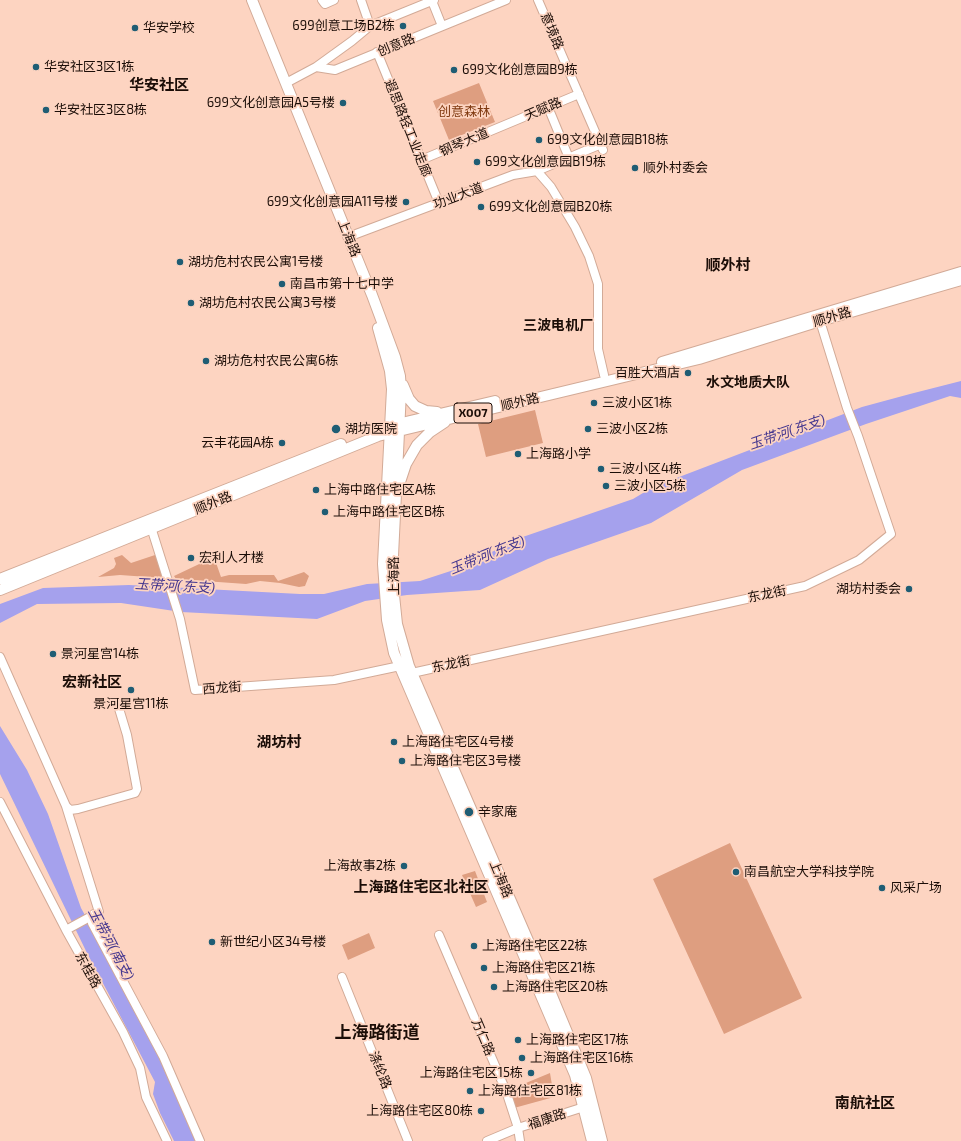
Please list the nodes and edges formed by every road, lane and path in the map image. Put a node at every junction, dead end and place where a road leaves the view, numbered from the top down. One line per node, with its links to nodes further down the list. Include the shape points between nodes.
1 (245, 0): 31 (main road, 上海路, via 373,312 390,371)
2 (252, 0): 13 (main road, 上海路)
3 (322, 0): 4 (street, via 324,4)
4 (334, 0)
5 (361, 0): 9 (street)
6 (433, 0): 9 (street); 10 (street)
7 (506, 0): 10 (street, 创意路)
8 (538, 0): 14 (street, 意境路)
9 (370, 26): 12 (street)
10 (442, 26): 11 (street, 创意路)
11 (378, 52): 12 (street, 创意路, via 335,70); 20 (street, 遐思路轻工业走廊)
12 (316, 67): 13 (street)
13 (286, 83): 23 (main road, 上海路)
14 (579, 94): 15 (street, 天赋路); 18 (street, 意境路)
15 (548, 107): 16 (street, 天赋路); 19 (street)
16 (507, 124): 20 (street, 钢琴大道)
17 (611, 140): 18 (street, 功业大道)
18 (602, 147): 19 (street, 功业大道)
19 (569, 158): 21 (street, 功业大道)
20 (421, 160): 22 (street, 遐思路轻工业走廊)
21 (537, 171): 22 (street, 功业大道, via 513,175); 27 (street, via 551,187 589,256 598,284 598,350)
22 (439, 203): 23 (street, 功业大道)
23 (348, 237): 28 (main road, 上海路, via 386,330)
24 (961, 272): 27 (main road, 顺外路, via 664,361)
25 (961, 280): 26 (main road, 顺外路 / X007)
26 (820, 321): 30 (main road, 顺外路 / X007, via 699,359); 40 (street, 东龙街, via 891,534 859,560 805,586)
27 (604, 375): 29 (main road, 顺外路)
28 (400, 376): 29 (main road, via 409,399 415,406 426,411); 31 (main road, 上海路, via 401,391)
29 (443, 413): 31 (main road, 顺外路)
30 (455, 417): 31 (main road, 顺外路 / X007); 32 (main road, via 436,428 417,445 406,464)
31 (395, 428): 32 (main road, 上海路); 33 (main road, 顺外路, via 368,433); 34 (main road, 上海路, via 383,564)
32 (396, 492): 34 (main road, 上海路)
33 (150, 524): 35 (main road, 顺外路); 36 (main road, 顺外路); 39 (street, 西龙街, via 180,619 195,690 334,680)
34 (388, 578): 37 (main road, 上海路)
35 (0, 579)
36 (0, 590)
37 (392, 622): 39 (main road, 上海路, via 394,653); 40 (main road, 上海路)
38 (0, 657): 43 (street)
39 (400, 666): 48 (main road, 上海路, via 575,1076)
40 (412, 673): 56 (main road, 上海路, via 586,1078)
41 (117, 702): 43 (street, via 127,735 135,793 78,809 70,810)
42 (0, 802): 45 (street, 东桂路)
43 (66, 806): 44 (street, via 99,912)
44 (94, 914): 45 (street); 51 (street, via 92,923 163,1056)
45 (68, 929): 50 (street, 东桂路, via 124,1032 140,1068 146,1097)
46 (439, 935): 49 (street, 万仁路, via 506,1091)
47 (342, 977): 52 (street, 涤纶路)
48 (584, 1107): 49 (street, 福康路); 55 (main road, 上海路)
49 (518, 1128): 53 (street, 福康路); 54 (street, 万仁路)
50 (167, 1141)
51 (200, 1141)
52 (408, 1141)
53 (487, 1141)
54 (520, 1141)
55 (592, 1141)
56 (602, 1141)

